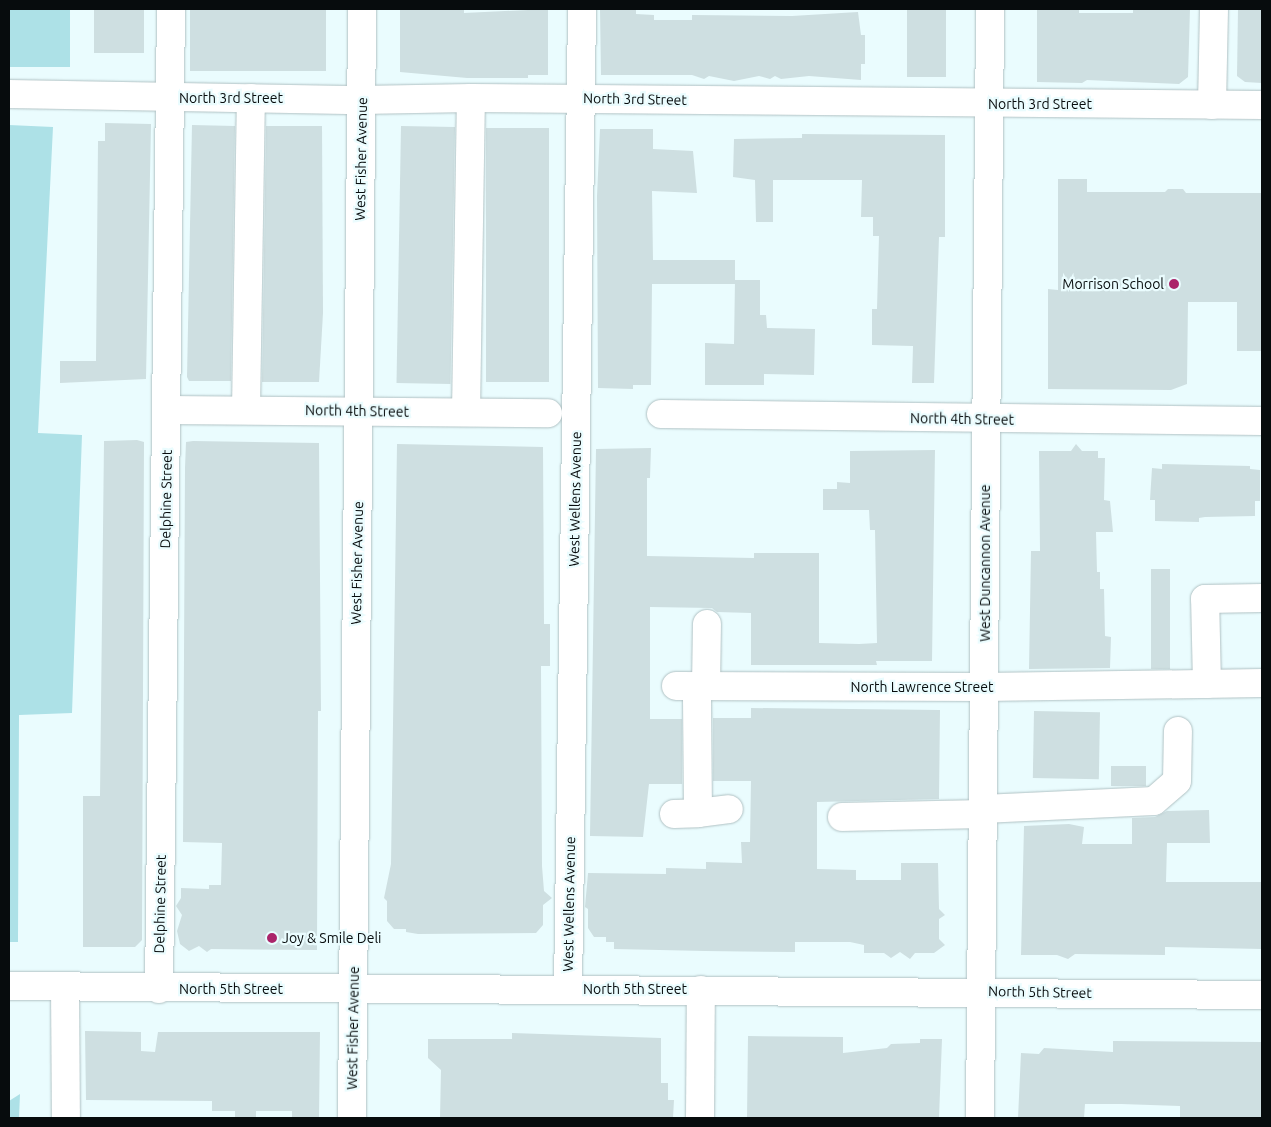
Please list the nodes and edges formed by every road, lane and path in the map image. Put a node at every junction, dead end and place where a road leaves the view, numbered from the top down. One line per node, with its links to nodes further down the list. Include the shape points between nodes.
1 (171, 9): 7 (street, Delphine Street)
2 (362, 9): 11 (street, West Fisher Avenue)
3 (582, 9): 10 (street, West Wellens Avenue)
4 (990, 9): 12 (street, West Duncannon Avenue)
5 (1214, 9): 13 (street)
6 (9, 94): 7 (street, North 3rd Street)
7 (170, 98): 8 (street, North 3rd Street); 15 (street, Delphine Street)
8 (251, 98): 11 (street, North 3rd Street); 16 (street)
9 (471, 98): 10 (street, North 3rd Street); 11 (street, North 3rd Street); 18 (street)
10 (580, 99): 12 (street, North 3rd Street); 36 (street, West Wellens Avenue)
11 (361, 100): 17 (street, West Fisher Avenue)
12 (989, 103): 13 (street, North 3rd Street); 21 (street, West Duncannon Avenue)
13 (1212, 105): 14 (street, North 3rd Street)
14 (1262, 105)
15 (167, 410): 16 (street, North 4th Street); 35 (street, Delphine Street)
16 (246, 410): 17 (street, North 4th Street)
17 (358, 411): 18 (street, North 4th Street); 37 (street, West Fisher Avenue)
18 (466, 412): 19 (street, North 4th Street)
19 (548, 414)
20 (661, 414): 21 (street, North 4th Street)
21 (986, 420): 22 (street, North 4th Street); 28 (street, West Duncannon Avenue)
22 (1262, 421)
23 (1262, 598): 26 (street, via 1205,599)
24 (706, 624): 27 (street)
25 (1262, 682): 26 (street, North Lawrence Street)
26 (1207, 684): 28 (street, North Lawrence Street)
27 (693, 686): 28 (street, North Lawrence Street); 30 (street, via 686,813)
28 (984, 687): 31 (street, West Duncannon Avenue)
29 (1178, 731): 31 (street, via 1177,781 1154,801)
30 (730, 809)
31 (983, 812): 32 (street); 39 (street, West Duncannon Avenue)
32 (842, 817)
33 (9, 986): 34 (street, North 5th Street)
34 (65, 986): 35 (street, North 5th Street); 41 (street)
35 (159, 989): 37 (street, North 5th Street)
36 (568, 989): 37 (street, North 5th Street); 38 (street, North 5th Street)
37 (353, 990): 42 (street, West Fisher Avenue)
38 (700, 990): 39 (street, North 5th Street); 43 (street)
39 (981, 992): 40 (street, North 5th Street); 44 (street, West Duncannon Avenue)
40 (1262, 995)
41 (66, 1118)
42 (352, 1118)
43 (700, 1118)
44 (980, 1118)

